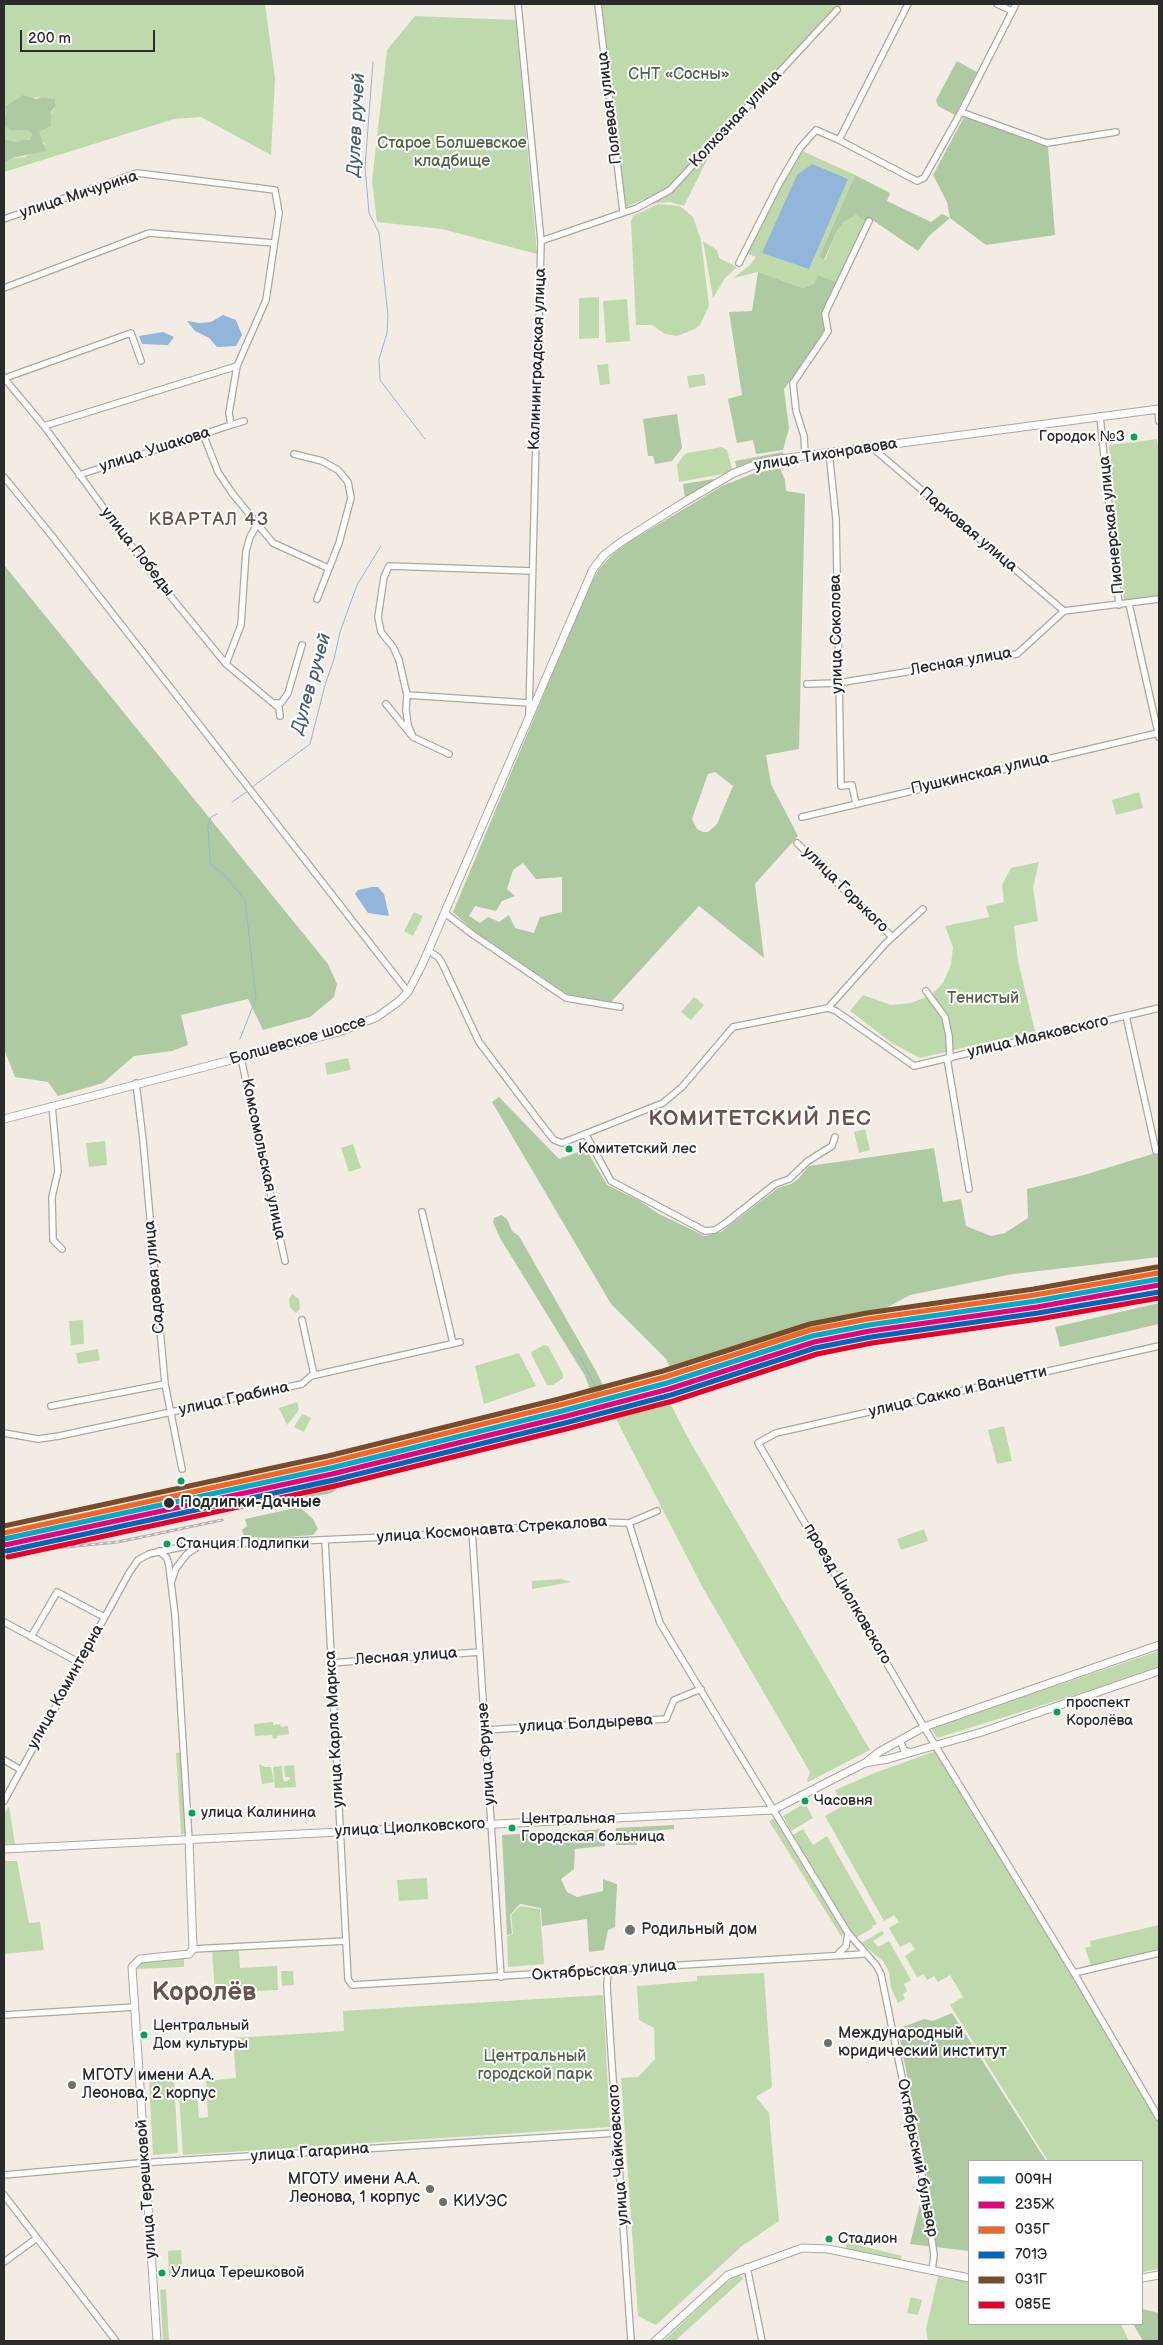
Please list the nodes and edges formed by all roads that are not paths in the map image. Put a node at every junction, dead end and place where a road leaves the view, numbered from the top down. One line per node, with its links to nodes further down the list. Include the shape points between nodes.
1 (518, 4): 14 (street, Калининградская улица)
2 (598, 4): 11 (street, Полевая улица)
3 (908, 4): 10 (street)
4 (997, 4): 7 (street)
5 (1016, 4): 7 (street)
6 (836, 10): 11 (street, Колхозная улица, via 670,190)
7 (1012, 11): 8 (street)
8 (961, 112): 9 (street, via 1048,143); 10 (street, via 927,176 921,180)
9 (1116, 132)
10 (839, 140): 16 (street, via 816,130 800,148 778,184)
11 (623, 212): 14 (street, Колхозная улица)
12 (4, 220): 15 (street, улица Мичурина, via 138,173 275,190 280,213)
13 (869, 221): 31 (street, via 825,314 828,331 793,383)
14 (541, 241): 36 (street, Калининградская улица)
15 (274, 242): 17 (street, via 149,233); 19 (street, via 266,300)
16 (739, 263)
17 (4, 288)
18 (141, 360): 20 (street, via 131,333)
19 (237, 366): 25 (street, via 229,413); 26 (street)
20 (4, 378): 26 (street, улица Победы)
21 (1158, 409): 22 (main road, улица Тихонравова); 24 (street)
22 (1100, 416): 28 (main road, улица Тихонравова); 40 (street, Пионерская улица)
23 (244, 421): 25 (street, улица Ушакова)
24 (1159, 421)
25 (231, 425): 27 (street, улица Ушакова)
26 (44, 426): 32 (street, улица Победы)
27 (204, 434): 32 (street, улица Ушакова); 34 (street, via 218,472)
28 (874, 446): 29 (main road, улица Тихонравова); 41 (street, Парковая улица)
29 (829, 452): 31 (main road, улица Тихонравова); 44 (street, улица Соколова, via 836,519)
30 (294, 454): 35 (street, via 322,461 338,470 348,482 351,498 339,544)
31 (805, 455): 46 (main road, улица Тихонравова, via 757,464 734,473 621,542 604,556 585,584)
32 (79, 475): 43 (street, улица Победы)
33 (4, 477): 65 (street)
34 (257, 525): 35 (street, via 273,543); 43 (street, via 246,551 242,625)
35 (328, 568): 37 (street)
36 (532, 571): 45 (street, Калининградская улица); 48 (street, via 390,566 384,576 378,617 381,632 400,660)
37 (317, 599)
38 (1159, 599): 39 (street)
39 (1128, 604): 40 (street); 54 (street, Пионерская улица)
40 (1120, 605): 41 (street)
41 (1064, 611): 44 (street, Лесная улица, via 1017,654)
42 (302, 645): 50 (street, via 288,693 281,703)
43 (226, 664): 50 (street, улица Победы)
44 (838, 683): 47 (street, Лесная улица); 57 (street, улица Соколова, via 841,786 852,785)
45 (530, 684): 46 (street, via 535,690); 49 (street, Калининградская улица)
46 (543, 684): 53 (main road, улица Тихонравова)
47 (807, 684)
48 (407, 695): 49 (street); 55 (street, via 406,710)
49 (529, 702): 53 (street, Калининградская улица)
50 (273, 703): 52 (street, улица Победы, via 279,708)
51 (386, 704): 55 (street)
52 (280, 716)
53 (529, 716): 61 (main road, Болшевское шоссе)
54 (1158, 732): 57 (street, Пушкинская улица)
55 (413, 737): 56 (street)
56 (449, 754)
57 (856, 804): 58 (street, Пушкинская улица)
58 (802, 817)
59 (797, 843): 62 (street, улица Горького)
60 (922, 909): 62 (street)
61 (445, 913): 63 (main road, Болшевское шоссе); 66 (street, via 566,998)
62 (892, 937): 67 (street)
63 (429, 951): 65 (main road, Болшевское шоссе); 75 (street, via 442,963 479,1042 554,1140 564,1143)
64 (926, 991): 71 (street, via 945,1017 950,1036)
65 (408, 992): 70 (main road, Болшевское шоссе, via 388,1010 365,1023)
66 (620, 1007)
67 (828, 1008): 71 (street, улица Маяковского, via 916,1066); 75 (street, via 733,1027 672,1097)
68 (1159, 1008): 69 (street, улица Маяковского)
69 (1126, 1016): 71 (street, улица Маяковского); 77 (street)
70 (241, 1058): 72 (main road, Болшевское шоссе); 81 (street, Комсомольская улица)
71 (948, 1058): 78 (street)
72 (136, 1083): 73 (main road, Болшевское шоссе); 87 (street, Садовая улица)
73 (52, 1106): 74 (main road, Болшевское шоссе); 80 (street, via 58,1171 52,1197 53,1240)
74 (4, 1119)
75 (586, 1135): 76 (street, via 611,1181 705,1231 715,1230 728,1222 776,1184 789,1179 808,1160 829,1149)
76 (835, 1137)
77 (1156, 1150)
78 (969, 1189)
79 (422, 1212): 84 (street)
80 (62, 1249)
81 (285, 1261)
82 (302, 1320): 86 (street)
83 (460, 1342): 84 (street, улица Грабина)
84 (453, 1343): 86 (street, улица Грабина)
85 (1159, 1346): 91 (street, улица Сакко и Ванцетти, via 776,1433)
86 (314, 1375): 89 (street, улица Грабина, via 302,1384)
87 (165, 1384): 88 (street); 89 (street, Садовая улица)
88 (51, 1406)
89 (170, 1413): 90 (street, улица Грабина, via 38,1439); 92 (street, Садовая улица)
90 (4, 1433)
91 (758, 1443): 111 (street, проезд Циолковского)
92 (182, 1469)
93 (657, 1511): 94 (street, улица Космонавта Стрекалова)
94 (629, 1523): 95 (street, улица Космонавта Стрекалова); 110 (street, Октябрьский бульвар, via 657,1617)
95 (472, 1530): 96 (street, улица Космонавта Стрекалова); 106 (street, улица Фрунзе)
96 (325, 1540): 98 (street, улица Космонавта Стрекалова); 107 (street, улица Карла Маркса)
97 (186, 1546): 98 (street, улица Коминтерна); 99 (street, улица Коминтерна); 100 (street)
98 (199, 1546): 100 (street)
99 (159, 1551): 101 (street, via 167,1558); 102 (street, улица Коминтерна, via 138,1560)
100 (186, 1554): 101 (street, via 176,1568)
101 (171, 1587): 123 (street)
102 (104, 1617): 104 (street, via 57,1592); 108 (street, улица Коминтерна)
103 (4, 1622): 104 (street)
104 (31, 1637): 108 (street)
105 (1159, 1646): 111 (main road)
106 (480, 1652): 107 (street, Лесная улица); 112 (street, улица Фрунзе)
107 (332, 1662): 122 (street, улица Карла Маркса)
108 (80, 1663): 118 (street, улица Коминтерна)
109 (1159, 1671): 114 (main road, via 985,1731)
110 (701, 1689): 112 (street, улица Болдырева, via 674,1700 666,1720); 120 (street, Октябрьский бульвар)
111 (924, 1727): 113 (main road); 114 (street, проезд Циолковского)
112 (485, 1730): 121 (street, улица Фрунзе)
113 (900, 1740): 115 (street, via 904,1750); 117 (main road)
114 (936, 1744): 115 (main road); 132 (street)
115 (910, 1752): 117 (main road)
116 (4, 1760): 118 (street)
117 (863, 1764): 120 (main road, улица Циолковского)
118 (21, 1770): 119 (street, улица Коминтерна)
119 (4, 1801)
120 (773, 1810): 121 (main road, улица Циолковского); 125 (street, Октябрьский бульвар)
121 (492, 1824): 122 (main road, улица Циолковского); 133 (street, улица Фрунзе)
122 (340, 1832): 123 (main road, улица Циолковского); 126 (street, улица Карла Маркса)
123 (189, 1840): 124 (main road, улица Циолковского); 127 (main road)
124 (4, 1849)
125 (848, 1933): 129 (street, Октябрьский бульвар); 130 (street, via 844,1950)
126 (346, 1941): 127 (street); 134 (street, улица Карла Маркса)
127 (191, 1952): 135 (main road, улица Терешковой, via 136,1962 132,1967)
128 (1159, 1953): 132 (street)
129 (864, 1954): 130 (street, Октябрьская улица); 145 (street, Октябрьский бульвар, via 881,1974 924,2186 934,2255)
130 (833, 1956): 131 (street, Октябрьская улица)
131 (608, 1970): 133 (street, Октябрьская улица); 138 (street, улица Чайковского)
132 (1074, 1973): 137 (street)
133 (502, 1977): 134 (street, Октябрьская улица, via 352,1985)
134 (348, 1978)
135 (135, 2007): 136 (street); 139 (main road, улица Терешковой)
136 (4, 2015)
137 (1159, 2118)
138 (617, 2133): 139 (street, улица Гагарина); 151 (street, улица Чайковского)
139 (145, 2163): 140 (street, улица Гагарина); 150 (main road, улица Терешковой)
140 (4, 2175)
141 (4, 2195): 142 (street)
142 (37, 2238): 143 (street); 149 (street)
143 (4, 2262)
144 (748, 2267): 145 (main road, via 802,2248 814,2248); 152 (main road, via 728,2274); 153 (street)
145 (932, 2272): 147 (main road)
146 (1159, 2275): 148 (main road)
147 (968, 2278)
148 (1143, 2278)
149 (116, 2341)
150 (157, 2341)
151 (631, 2341)
152 (655, 2341)
153 (762, 2341)

